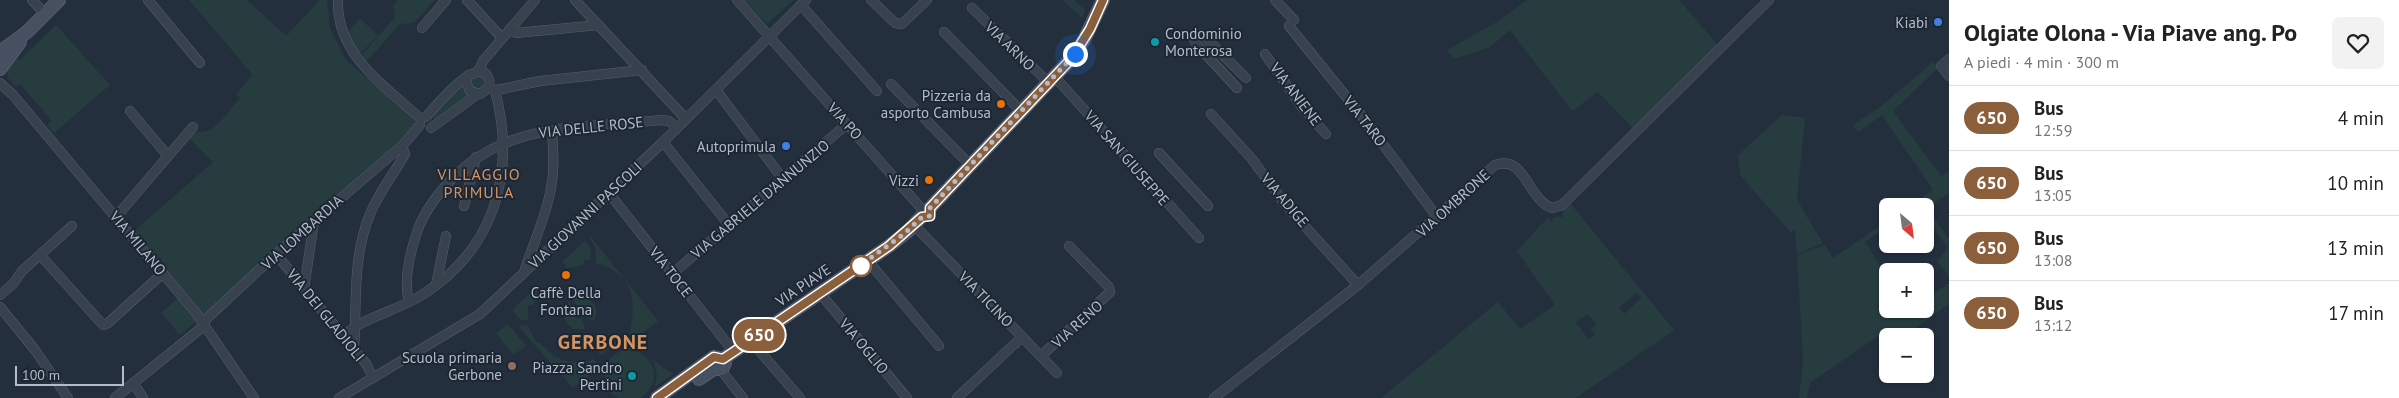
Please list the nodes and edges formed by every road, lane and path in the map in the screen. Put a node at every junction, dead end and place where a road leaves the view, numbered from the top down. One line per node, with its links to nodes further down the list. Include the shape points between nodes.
1 (32, 0): 17 (street)
2 (59, 0): 17 (street)
3 (148, 0): 27 (street)
4 (338, 0): 46 (street, via 341,31 360,63)
5 (446, 0): 19 (street)
6 (466, 0): 23 (street)
7 (536, 0): 20 (street)
8 (575, 0): 18 (street)
9 (737, 0): 22 (street, VIA PO)
10 (871, 0): 11 (street, via 895,23 902,24)
11 (927, 0)
12 (1103, 0): 33 (street, VIA PIAVE, via 1081,45)
13 (1276, 0): 66 (street, VIA TARO)
14 (1769, 0): 66 (street, VIA OMBRONE, via 1562,205 1552,208 1543,203 1518,169 1502,163)
15 (803, 2): 22 (street, VIA GIOVANNI PASCOLI); 39 (street)
16 (972, 8): 33 (street, VIA ARNO)
17 (45, 14): 26 (street)
18 (599, 25): 20 (street, via 516,33); 29 (street)
19 (422, 28)
20 (509, 30): 23 (street)
21 (944, 32): 43 (street)
22 (768, 36): 38 (street, VIA GIOVANNI PASCOLI); 47 (street, VIA PO)
23 (502, 38): 28 (street)
24 (1266, 54): 52 (street, VIA ANIENE, via 1301,106)
25 (1949, 59): 31 (street, via 1941,66)
26 (2, 61): 41 (street, VIA MILANO, via 5,80)
27 (200, 63)
28 (479, 70): 30 (street, VIA LOMBARDIA); 37 (street, via 485,72)
29 (642, 70): 37 (street, VIA LOMBARDIA); 45 (street)
30 (468, 75): 40 (street, via 468,89); 46 (street, VIA LOMBARDIA)
31 (1949, 76)
32 (1246, 78): 36 (street, via 1205,36 1196,37 1194,40 1198,46)
33 (1052, 80): 43 (street, VIA PIAVE); 71 (street, VIA SAN GIUSEPPE)
34 (0, 83): 41 (street, VIA MILANO)
35 (890, 84): 59 (street)
36 (1237, 88)
37 (492, 89): 40 (street, VIA LOMBARDIA); 53 (street)
38 (716, 90): 45 (street, VIA GIOVANNI PASCOLI); 60 (street)
39 (877, 90)
40 (478, 94): 49 (street, VIA LOMBARDIA)
41 (13, 95): 65 (street, VIA MILANO)
42 (130, 111): 57 (street)
43 (1022, 112): 59 (street, VIA PIAVE)
44 (1211, 114): 82 (street, VIA ADIGE)
45 (686, 119): 50 (street, VIA GIOVANNI PASCOLI)
46 (422, 121): 49 (street, via 432,122); 55 (street, VIA LOMBARDIA)
47 (847, 124): 60 (street, VIA GABRIELE D'ANNUNZIO); 64 (street, VIA PO)
48 (193, 127): 57 (street)
49 (430, 128): 55 (street, VIA LOMBARDIA)
50 (677, 128): 51 (street, VIA DELLE ROSE, via 662,120); 54 (street, VIA GIOVANNI PASCOLI)
51 (552, 130): 53 (street, VIA DELLE ROSE); 72 (street, via 552,184)
52 (1326, 134)
53 (505, 141): 58 (street, VIA DELLE ROSE); 81 (street, via 501,180 491,214 467,256)
54 (663, 142): 61 (street, VIA GIOVANNI PASCOLI); 68 (street)
55 (403, 145): 67 (street, VIA LOMBARDIA); 89 (street, via 406,154 372,209 360,244)
56 (1158, 153): 63 (street)
57 (168, 156): 65 (street)
58 (476, 157): 62 (street); 86 (street, VIA DELLE ROSE, via 446,184 422,219 407,275)
59 (971, 166): 64 (street, VIA PIAVE)
60 (783, 179): 68 (street, VIA GABRIELE D'ANNUNZIO)
61 (609, 193): 74 (street, VIA GIOVANNI PASCOLI); 80 (street, VIA TOCE)
62 (464, 206)
63 (1208, 206)
64 (922, 214): 77 (street, VIA PIAVE); 91 (street, VIA TICINO)
65 (116, 217): 78 (street, VIA MILANO)
66 (1437, 217): 82 (street, VIA OMBRONE)
67 (314, 221): 75 (street, VIA LOMBARDIA); 83 (street)
68 (729, 225): 80 (street, VIA GABRIELE D'ANNUNZIO)
69 (72, 226): 76 (street)
70 (446, 236): 81 (street)
71 (1199, 238)
72 (536, 240): 74 (street); 79 (street)
73 (1069, 246): 95 (street, VIA RENO, via 1109,286 1110,292)
74 (549, 250): 79 (street, VIA GIOVANNI PASCOLI)
75 (276, 254): 83 (street, VIA DEI GLADIOLI); 88 (street, VIA LOMBARDIA)
76 (40, 256): 78 (street, via 103,325); 85 (street)
77 (868, 261): 84 (street, VIA PIAVE); 93 (street)
78 (163, 273): 88 (street, VIA MILANO)
79 (524, 273): 98 (street, VIA GIOVANNI PASCOLI, via 471,321)
80 (672, 274): 96 (street, VIA TOCE)
81 (436, 285): 86 (street)
82 (1358, 285): 111 (street, VIA OMBRONE)
83 (304, 289): 90 (street, VIA DEI GLADIOLI)
84 (820, 293): 92 (street, VIA PIAVE); 109 (street, VIA OGLIO)
85 (0, 295)
86 (409, 302): 89 (street)
87 (0, 307): 100 (street)
88 (204, 324): 99 (street, VIA LOMBARDIA); 103 (street, VIA MILANO)
89 (356, 325): 90 (street); 94 (street)
90 (343, 336): 94 (street, VIA DEI GLADIOLI)
91 (1022, 337): 95 (street, VIA TICINO); 110 (street)
92 (750, 340): 96 (street, VIA PIAVE); 108 (street)
93 (939, 346)
94 (354, 350): 98 (street, VIA DEI GLADIOLI)
95 (1041, 356): 97 (street, VIA TICINO)
96 (720, 362): 105 (street, VIA PIAVE); 106 (street, VIA PIAVE); 107 (street, VIA TOCE)
97 (1057, 373)
98 (373, 378): 104 (street, VIA GIOVANNI PASCOLI)
99 (134, 384): 101 (street, VIA LOMBARDIA); 102 (street)
100 (68, 398)
101 (115, 398)
102 (143, 398)
103 (254, 398)
104 (339, 398)
105 (657, 398)
106 (671, 398)
107 (743, 398)
108 (800, 398)
109 (907, 398)
110 (957, 398)
111 (1214, 398)

